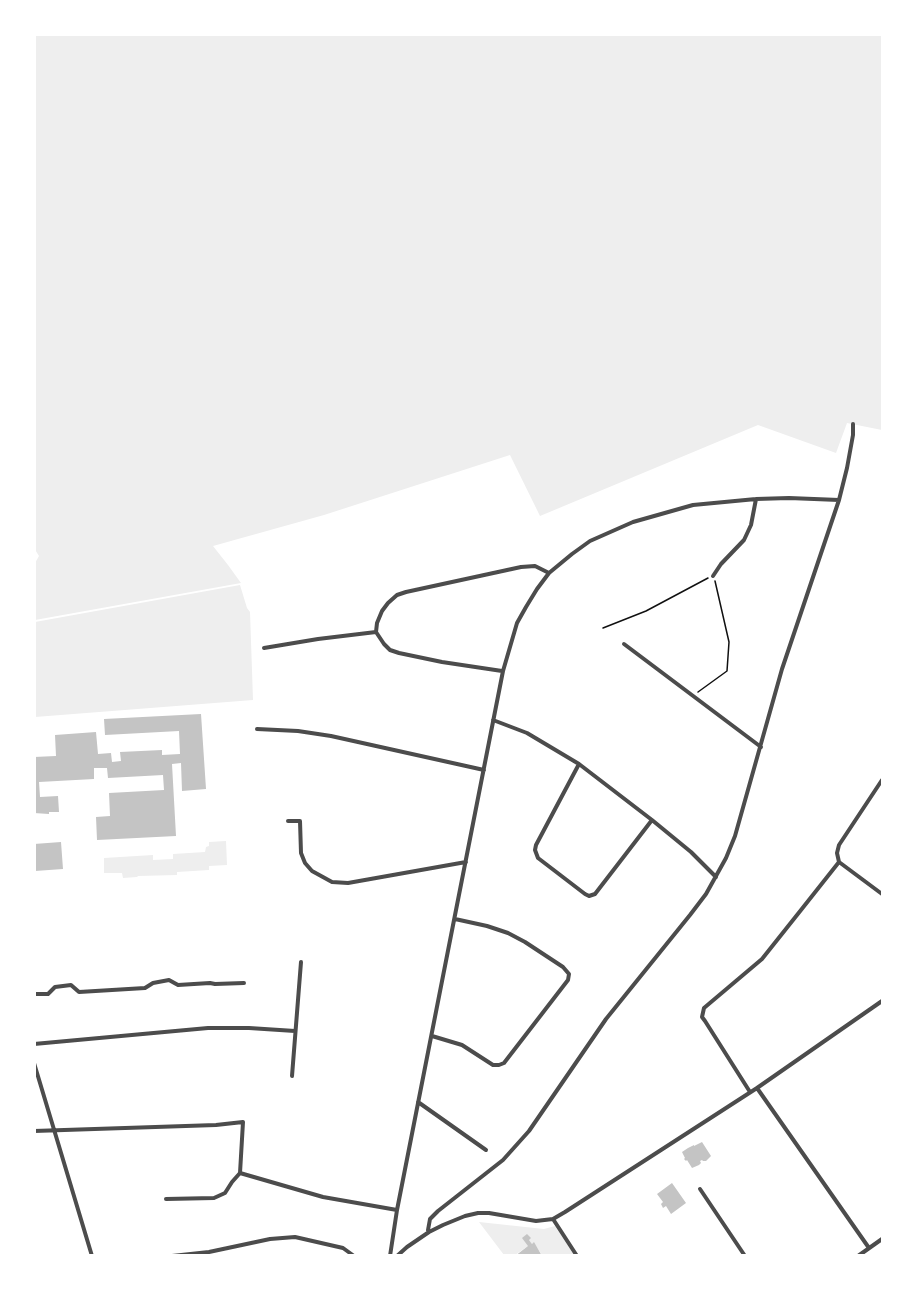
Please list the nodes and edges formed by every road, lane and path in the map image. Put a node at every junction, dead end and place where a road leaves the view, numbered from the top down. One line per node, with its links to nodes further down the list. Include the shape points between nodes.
1 (853, 424): 3 (street)
2 (756, 499): 3 (street); 4 (street, via 693,505 633,522 591,541); 5 (street, via 744,540)
3 (839, 500): 14 (street, via 782,669)
4 (549, 573): 7 (street, via 535,566 521,567 406,592 382,611); 10 (street, via 517,623)
5 (713, 576): 6 (path, via 646,611); 11 (path, via 729,642 727,671)
6 (603, 628)
7 (376, 632): 9 (street); 10 (street, via 390,650 399,653)
8 (624, 644): 11 (street)
9 (264, 648)
10 (503, 671): 12 (street)
11 (693, 696): 14 (street)
12 (493, 720): 15 (street, via 527,733); 16 (street)
13 (257, 729): 16 (street, via 331,736)
14 (761, 747): 22 (street, via 735,836)
15 (579, 764): 18 (street); 18 (street, via 536,845 538,858 589,896 595,894)
16 (484, 770): 20 (street)
17 (882, 780): 21 (street, via 838,845)
18 (652, 820): 22 (street)
19 (288, 821): 20 (street, via 300,821 305,862 312,871 332,882 348,883)
20 (466, 862): 24 (street)
21 (838, 862): 23 (street); 35 (street, via 762,959 702,1012)
22 (716, 877): 45 (street, via 606,1019 529,1131 503,1160 430,1219)
23 (882, 894)
24 (455, 919): 30 (street); 30 (street, via 487,926 525,942 563,967 569,974 568,980 504,1063 493,1065 462,1045)
25 (301, 962): 29 (street)
26 (244, 983): 27 (street, via 178,985 169,980 145,988 79,992 70,986 55,987 48,994)
27 (34, 994)
28 (882, 1001): 34 (street)
29 (296, 1031): 31 (street, via 208,1028); 33 (street)
30 (432, 1036): 36 (street)
31 (34, 1044)
32 (34, 1063): 37 (street)
33 (292, 1076)
34 (757, 1088): 35 (street); 47 (street)
35 (750, 1092): 44 (street)
36 (418, 1102): 39 (street); 43 (street)
37 (54, 1130): 38 (street); 40 (street, via 243,1122); 48 (street)
38 (34, 1131)
39 (486, 1150)
40 (240, 1173): 42 (street, via 225,1193 214,1198); 43 (street, via 323,1197)
41 (700, 1189): 54 (street)
42 (166, 1199)
43 (397, 1210): 51 (street)
44 (553, 1219): 45 (street, via 536,1221 478,1213); 53 (street)
45 (429, 1232): 52 (street)
46 (882, 1239): 47 (street)
47 (868, 1248): 55 (street)
48 (92, 1256)
49 (172, 1256): 50 (street, via 295,1237 343,1248)
50 (354, 1256)
51 (390, 1256)
52 (398, 1256)
53 (577, 1256)
54 (745, 1256)
55 (858, 1256)

